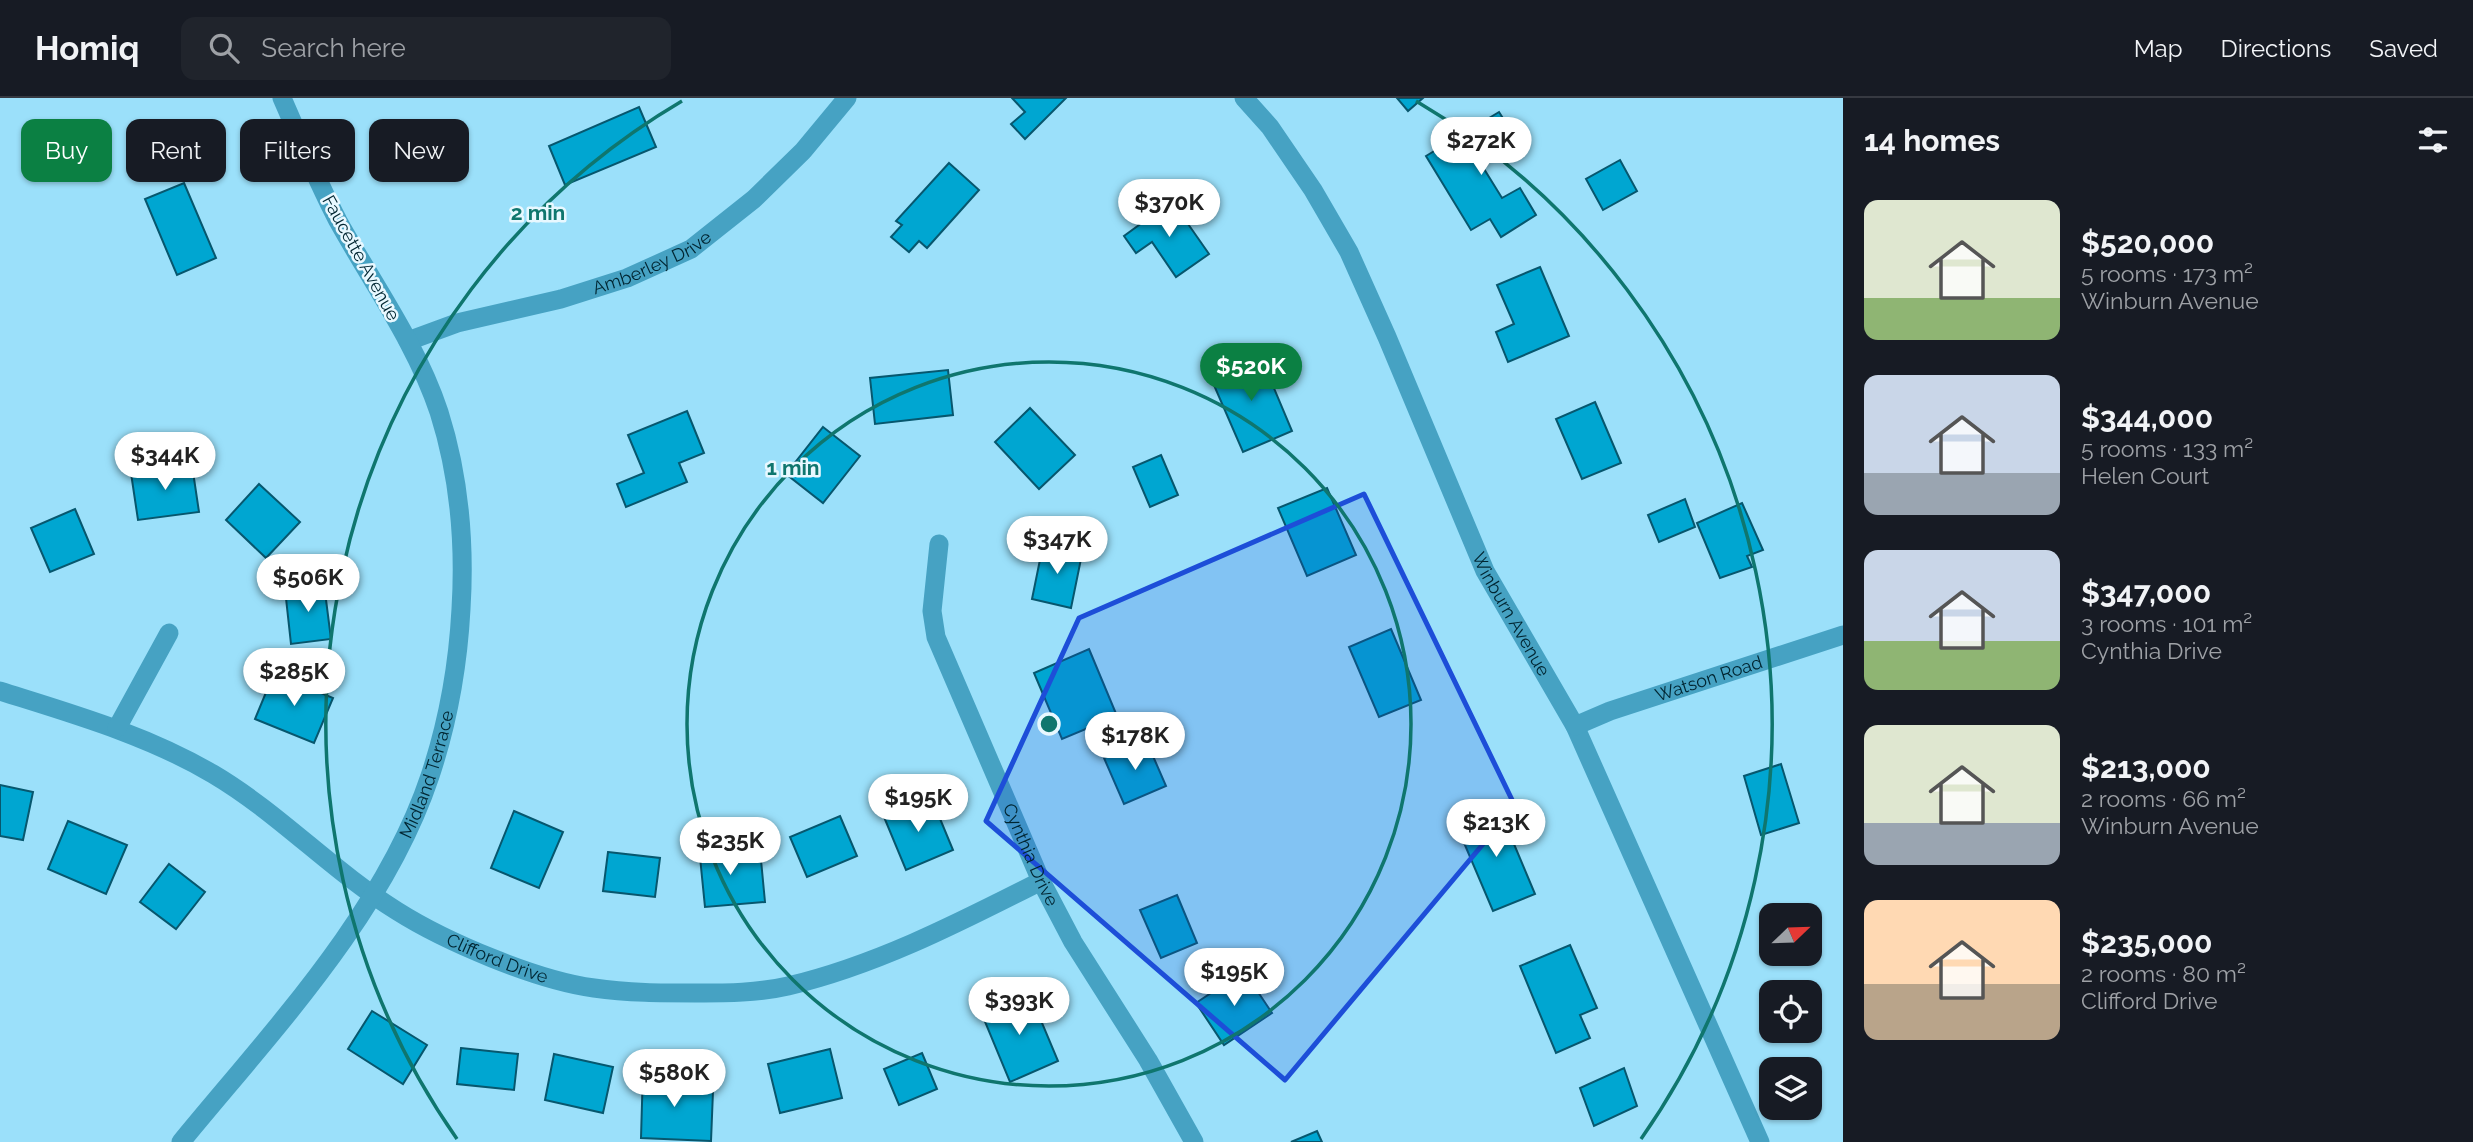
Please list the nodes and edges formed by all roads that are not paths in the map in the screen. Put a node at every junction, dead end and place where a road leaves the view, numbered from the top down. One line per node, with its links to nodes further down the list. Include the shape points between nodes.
1 (282, 98): 4 (street, Faucette Avenue, via 333,211)
2 (847, 98): 4 (street, Amberley Drive, via 803,151 754,199 691,248 627,278 457,323)
3 (1244, 98): 9 (street, Winburn Avenue, via 1270,127 1349,252 1485,571)
4 (408, 341): 12 (street, Midland Terrace, via 439,413 453,469 463,569 460,630 443,733 430,778 392,862)
5 (939, 544): 11 (street, Cynthia Drive, via 932,611 936,637)
6 (169, 633): 10 (street)
7 (1843, 635): 9 (street, Watson Road, via 1609,710)
8 (0, 691): 10 (street, Clifford Drive)
9 (1575, 726): 15 (street, Winburn Avenue)
10 (117, 728): 12 (street, Clifford Drive, via 215,775)
11 (1041, 881): 12 (street, Clifford Drive, via 854,966 788,986 723,993 634,993 546,977 436,932); 14 (street, Cynthia Drive)
12 (372, 894): 13 (street, Midland Terrace, via 346,936)
13 (181, 1142)
14 (1195, 1142)
15 (1760, 1142)

